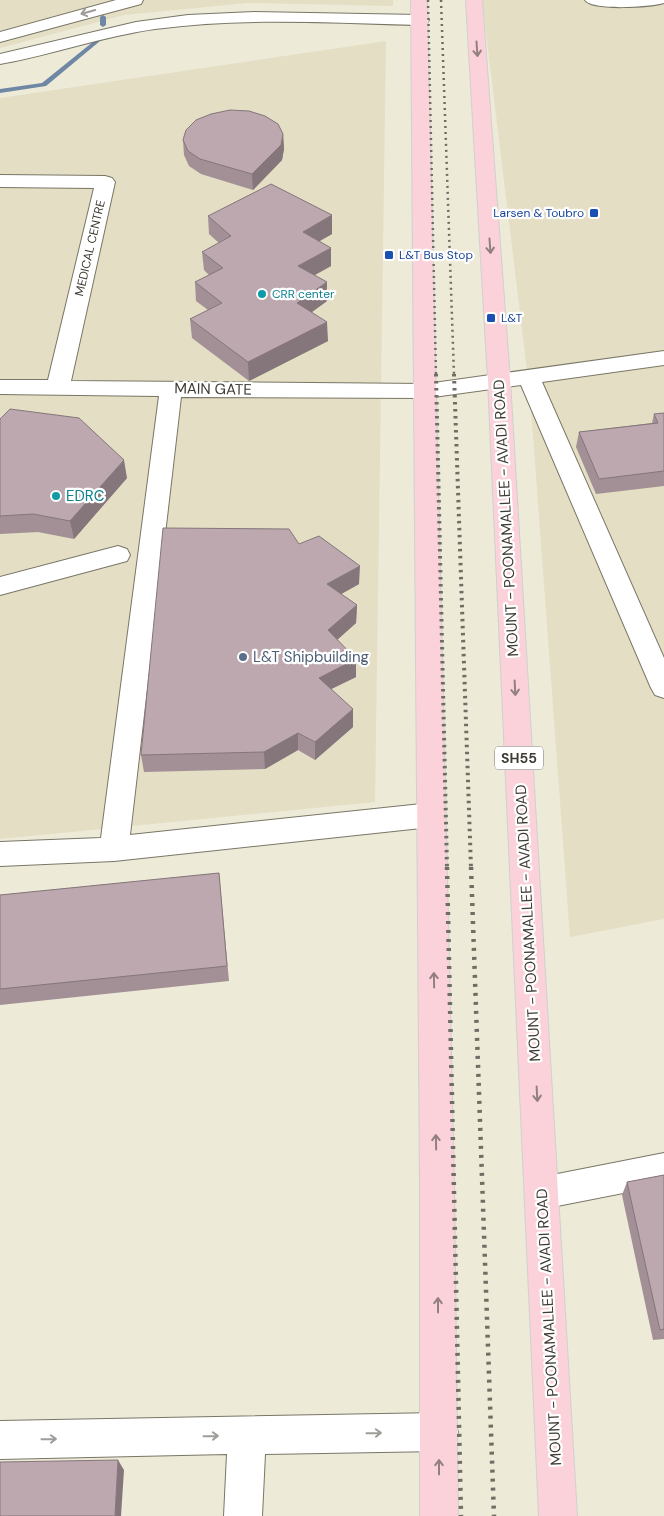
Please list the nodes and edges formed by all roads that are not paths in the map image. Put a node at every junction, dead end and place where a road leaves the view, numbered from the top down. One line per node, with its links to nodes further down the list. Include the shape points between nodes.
1 (135, 0): 6 (lane, one-way to 6)
2 (474, 0): 11 (main road, MOUNT - POONAMALLEE - AVADI ROAD / SH55, one-way to 11)
3 (593, 0): 4 (lane)
4 (658, 0)
5 (420, 10): 7 (lane, via 200,18 128,28); 15 (main road)
6 (2, 34)
7 (0, 59)
8 (0, 181): 13 (lane, MEDICAL CENTRE, via 105,182)
9 (664, 358): 10 (lane, MAIN GATE)
10 (528, 376): 11 (lane, MAIN GATE); 18 (lane)
11 (499, 380): 15 (lane, MAIN GATE); 23 (main road, MOUNT - POONAMALLEE - AVADI ROAD / SH55, one-way to 23)
12 (0, 386): 13 (lane, MAIN GATE)
13 (58, 387): 14 (lane, MAIN GATE)
14 (171, 388): 15 (lane, MAIN GATE); 20 (lane)
15 (426, 391): 19 (main road)
16 (118, 556): 17 (lane)
17 (0, 586)
18 (664, 688)
19 (431, 816): 20 (lane); 24 (main road, one-way to 19)
20 (114, 849): 21 (lane)
21 (0, 854)
22 (664, 1170): 23 (lane)
23 (542, 1193): 29 (main road, MOUNT - POONAMALLEE - AVADI ROAD / SH55)
24 (439, 1432): 25 (lane, one-way to 24); 28 (main road, one-way to 24)
25 (247, 1435): 26 (lane, one-way to 25); 27 (lane)
26 (0, 1440)
27 (243, 1516)
28 (439, 1516)
29 (558, 1516)

